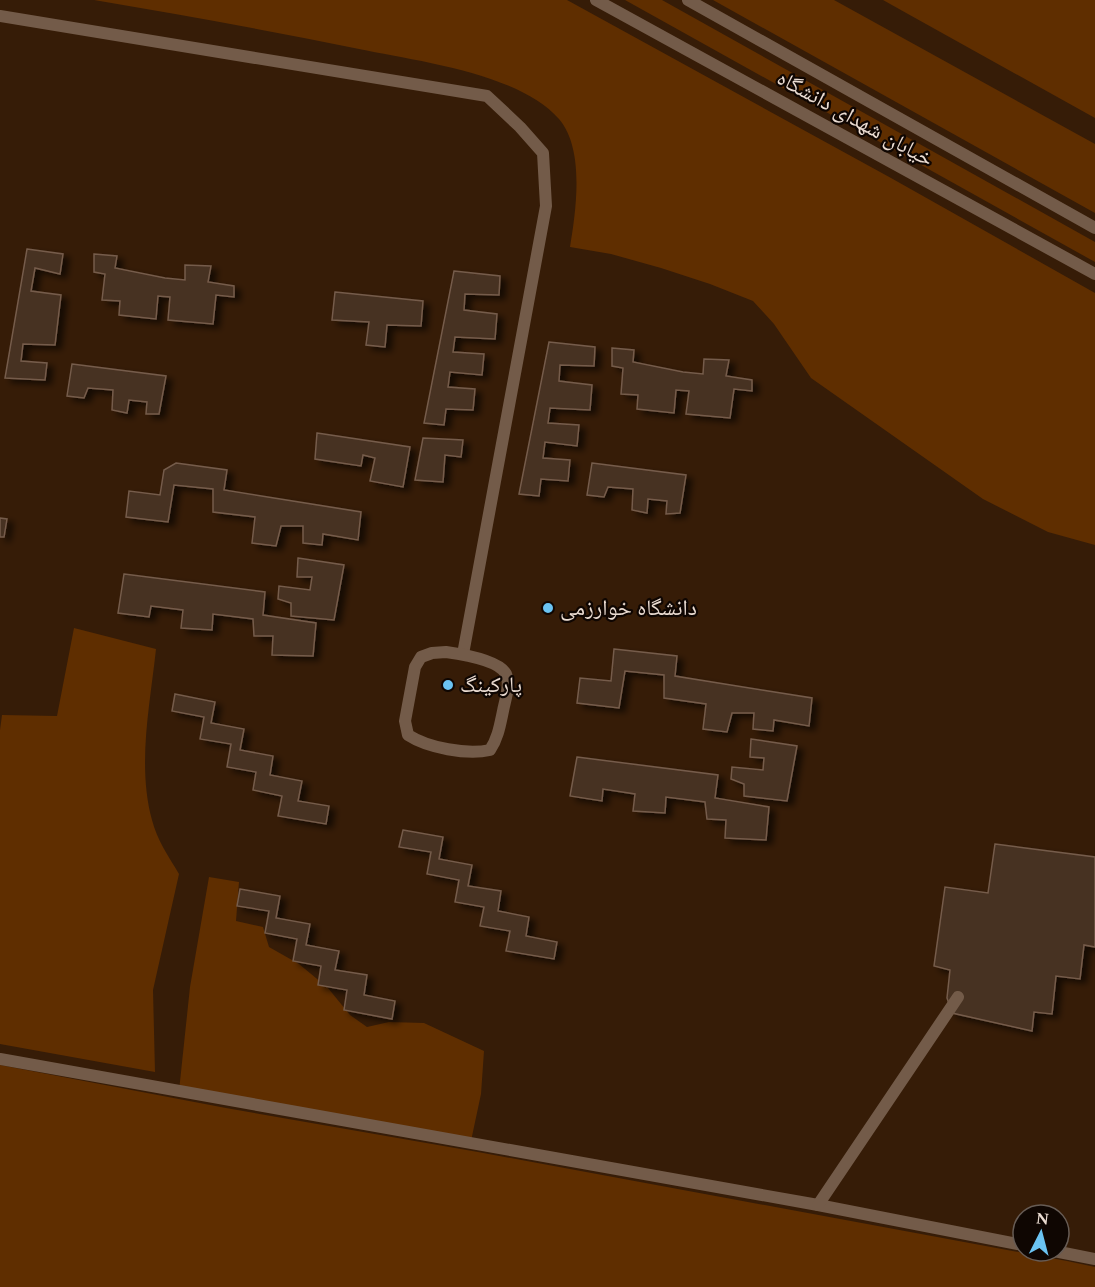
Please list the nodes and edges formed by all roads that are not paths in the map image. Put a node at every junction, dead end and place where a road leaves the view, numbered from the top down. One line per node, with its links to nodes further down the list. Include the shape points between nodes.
1 (596, 0): 5 (lane, خیابان شهدای دانشگاه)
2 (688, 0): 4 (lane, خیابان شهدای دانشگاه)
3 (0, 16): 6 (lane, via 487,96 543,153 546,206)
4 (1095, 228)
5 (1095, 274)
6 (463, 654): 6 (lane, via 439,652 421,657 415,667 405,721 408,735 420,743 476,753 490,750 497,739 508,686 506,673 498,665)
7 (958, 996): 9 (lane)
8 (0, 1059): 9 (lane)
9 (818, 1205): 10 (lane)
10 (1011, 1243)
11 (1071, 1254): 12 (lane)
12 (1095, 1259)

